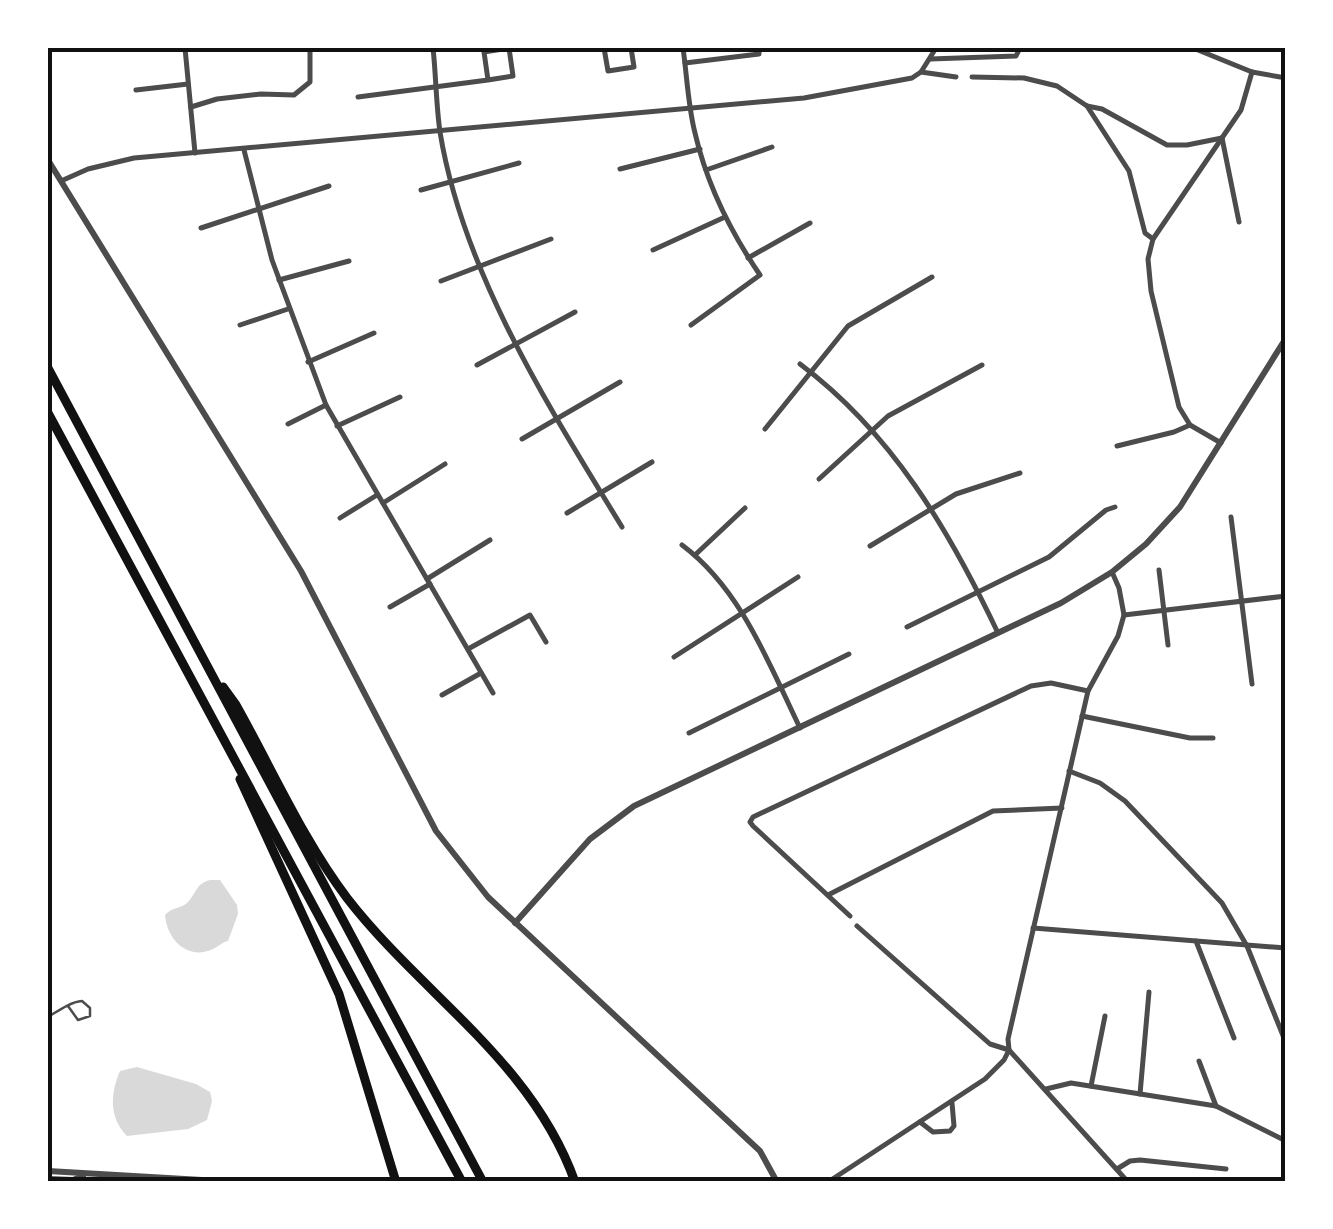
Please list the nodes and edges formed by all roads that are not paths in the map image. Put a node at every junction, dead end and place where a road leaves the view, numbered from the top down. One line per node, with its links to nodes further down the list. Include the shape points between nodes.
1 (185, 48): 21 (street)
2 (310, 48): 26 (street, via 304,90)
3 (432, 48): 22 (street)
4 (604, 48): 5 (street, via 608,71 634,67)
5 (631, 48)
6 (683, 48): 14 (street)
7 (734, 48): 12 (street)
8 (759, 48): 12 (street, via 759,54)
9 (936, 48): 13 (street)
10 (1020, 48): 13 (street, via 1016,56)
11 (1193, 48): 16 (street)
12 (735, 57): 14 (street)
13 (930, 60): 15 (street)
14 (685, 63): 27 (street)
15 (921, 72): 17 (street); 27 (street, via 900,82 804,98)
16 (1252, 72): 19 (street); 29 (street, via 1241,110)
17 (956, 77)
18 (972, 77): 25 (street, via 1041,82)
19 (1286, 78)
20 (488, 80): 20 (street, via 484,52 509,48 513,76); 22 (street)
21 (188, 84): 23 (street); 26 (street)
22 (438, 86): 24 (street); 28 (street)
23 (136, 90)
24 (358, 97)
25 (1087, 106): 29 (street, via 1167,145); 47 (street, via 1129,170 1144,233)
26 (191, 107): 33 (street)
27 (691, 109): 28 (street); 31 (street)
28 (440, 131): 32 (street); 39 (street)
29 (1222, 138): 44 (street); 47 (street)
30 (772, 148): 37 (street)
31 (700, 149): 36 (street); 37 (street)
32 (244, 150): 33 (street); 42 (street)
33 (195, 153): 38 (street, via 123,160)
34 (48, 160): 38 (street)
35 (519, 163): 39 (street)
36 (620, 169)
37 (706, 170): 43 (street)
38 (61, 181): 135 (street, via 294,559 433,828)
39 (452, 181): 41 (street); 52 (street)
40 (330, 186): 42 (street)
41 (421, 190)
42 (258, 210): 46 (street); 54 (street)
43 (724, 217): 49 (street); 50 (street)
44 (1239, 222)
45 (810, 223): 50 (street)
46 (201, 228)
47 (1152, 238): 76 (street, via 1153,306 1179,408)
48 (551, 239): 52 (street)
49 (653, 250)
50 (748, 258): 59 (street, via 760,274)
51 (349, 261): 54 (street)
52 (479, 266): 55 (street); 62 (street)
53 (932, 277): 69 (street, via 848,326)
54 (279, 280): 56 (street)
55 (441, 280)
56 (288, 310): 58 (street); 64 (street)
57 (576, 312): 62 (street)
58 (240, 325)
59 (691, 326)
60 (374, 333): 64 (street)
61 (1286, 338): 63 (street)
62 (515, 344): 67 (street); 74 (street)
63 (1282, 352): 81 (street)
64 (308, 362): 72 (street)
65 (800, 364): 69 (street)
66 (982, 364): 79 (street)
67 (477, 365)
68 (48, 368): 119 (highway)
69 (812, 372): 78 (street); 79 (street)
70 (620, 382): 74 (street)
71 (400, 398): 77 (street)
72 (326, 405): 75 (street); 77 (street)
73 (48, 413): 130 (highway)
74 (558, 418): 80 (street); 87 (street)
75 (288, 424)
76 (1190, 424): 81 (street); 82 (street)
77 (337, 426): 88 (street)
78 (765, 429)
79 (873, 429): 86 (street); 91 (street)
80 (522, 439)
81 (1221, 443): 102 (street, via 1173,516)
82 (1118, 446)
83 (652, 462): 87 (street)
84 (445, 464): 89 (street)
85 (1020, 473): 91 (street)
86 (819, 479)
87 (600, 491): 93 (street); 96 (street)
88 (377, 495): 89 (street); 94 (street)
89 (383, 502): 104 (street)
90 (746, 508): 100 (street)
91 (932, 508): 99 (street); 105 (street)
92 (1115, 508): 105 (street, via 1049,557)
93 (567, 513)
94 (340, 518)
95 (1231, 518): 107 (street)
96 (622, 527)
97 (490, 540): 104 (street)
98 (682, 546): 100 (street)
99 (870, 546)
100 (695, 555): 110 (street)
101 (1159, 570): 109 (street)
102 (1112, 572): 111 (street); 113 (street)
103 (798, 577): 110 (street)
104 (429, 581): 108 (street); 116 (street)
105 (979, 593): 112 (street); 113 (street)
106 (1286, 596): 107 (street)
107 (1241, 601): 109 (street); 121 (street)
108 (390, 607)
109 (1164, 610): 111 (street); 115 (street)
110 (741, 612): 118 (street); 122 (street)
111 (1124, 615): 123 (street)
112 (907, 626)
113 (998, 633): 127 (street)
114 (546, 642): 116 (street, via 530,615)
115 (1168, 645)
116 (468, 649): 120 (street)
117 (850, 654): 122 (street)
118 (674, 657)
119 (204, 663): 164 (highway); 165 (highway, via 236,706 346,897 511,1070 550,1126)
120 (481, 672): 124 (street); 125 (street)
121 (1252, 684)
122 (780, 688): 127 (street); 128 (street)
123 (1088, 691): 126 (street); 133 (street, via 1031,686 753,817 753,826)
124 (493, 693)
125 (442, 695)
126 (1082, 716): 129 (street); 131 (street)
127 (800, 728): 135 (street, via 618,816)
128 (688, 733)
129 (1213, 738)
130 (226, 744): 162 (highway, via 339,994); 163 (highway)
131 (1070, 771): 132 (street); 139 (street, via 1124,801 1222,904)
132 (1062, 808): 133 (street, via 993,811); 137 (street)
133 (828, 895): 134 (street)
134 (850, 916)
135 (515, 924): 166 (street, via 751,1141)
136 (857, 926): 147 (street, via 990,1044)
137 (1033, 928): 138 (street); 147 (street)
138 (1196, 942): 139 (street); 145 (street)
139 (1247, 946): 140 (street); 146 (street)
140 (1286, 948)
141 (1149, 992): 151 (street)
142 (68, 1006): 142 (lane, via 82,1001 90,1014 78,1020); 144 (lane)
143 (1105, 1016): 149 (street)
144 (48, 1017)
145 (1234, 1038)
146 (1286, 1043)
147 (1009, 1050): 150 (street); 152 (street, via 994,1072)
148 (1199, 1061): 153 (street)
149 (1090, 1086): 150 (street); 151 (street)
150 (1046, 1089): 158 (street)
151 (1140, 1094): 153 (street)
152 (952, 1102): 154 (street); 154 (street, via 950,1131 933,1132)
153 (1216, 1106): 155 (street)
154 (920, 1122): 167 (street)
155 (1286, 1142)
156 (1226, 1169): 158 (street, via 1140,1160)
157 (48, 1170): 159 (street)
158 (1118, 1170): 168 (street)
159 (88, 1173): 160 (street); 161 (street)
160 (48, 1179)
161 (236, 1182)
162 (396, 1182)
163 (462, 1182)
164 (482, 1182)
165 (575, 1182)
166 (777, 1182)
167 (828, 1182)
168 (1128, 1182)

